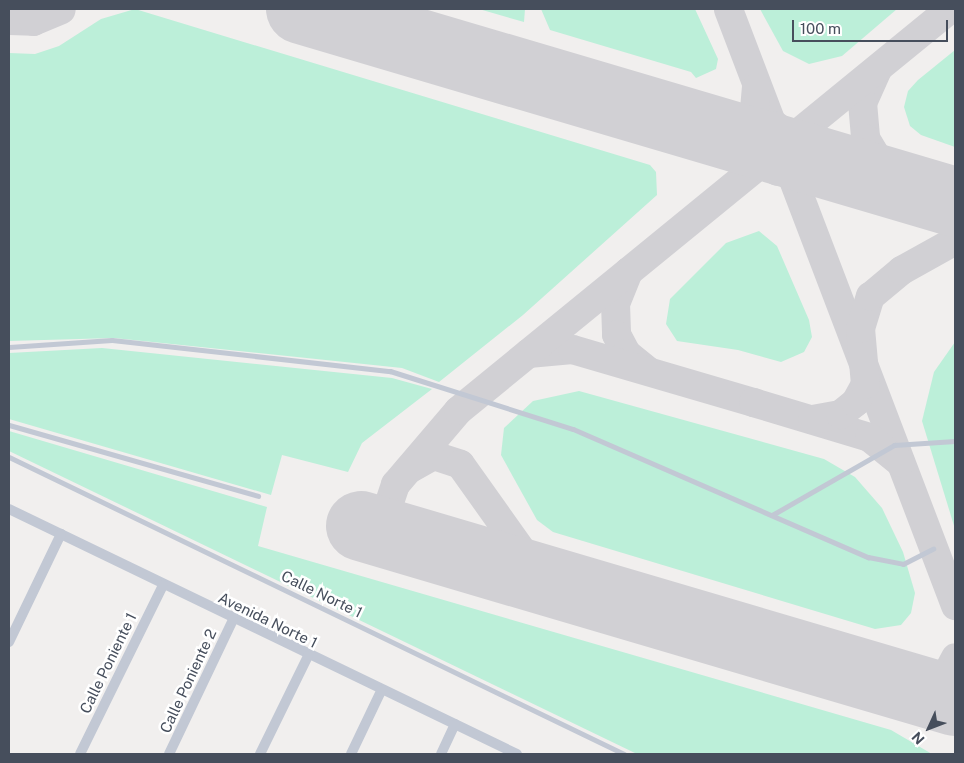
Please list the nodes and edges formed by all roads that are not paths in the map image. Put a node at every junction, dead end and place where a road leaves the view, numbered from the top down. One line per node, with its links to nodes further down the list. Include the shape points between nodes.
1 (9, 347): 7 (lane, via 112,340 390,371 573,429)
2 (9, 425): 5 (lane)
3 (955, 441): 7 (lane, via 894,445)
4 (9, 457): 22 (lane, Calle Norte 1)
5 (258, 496)
6 (9, 508): 8 (street, Avenida Norte 1)
7 (772, 515): 9 (lane, via 892,565)
8 (61, 534): 10 (street, Avenida Norte 1); 12 (street)
9 (932, 549)
10 (163, 585): 11 (street, Avenida Norte 1); 16 (street, Calle Poniente 1)
11 (233, 620): 13 (street, Avenida Norte 1); 17 (street, Calle Poniente 2)
12 (9, 642)
13 (308, 656): 14 (street, Avenida Norte 1); 18 (street)
14 (381, 690): 15 (street, Avenida Norte 1); 19 (street)
15 (455, 724): 20 (street); 21 (street, Avenida Norte 1)
16 (80, 754)
17 (169, 754)
18 (260, 754)
19 (351, 754)
20 (441, 754)
21 (517, 754)
22 (624, 754)

